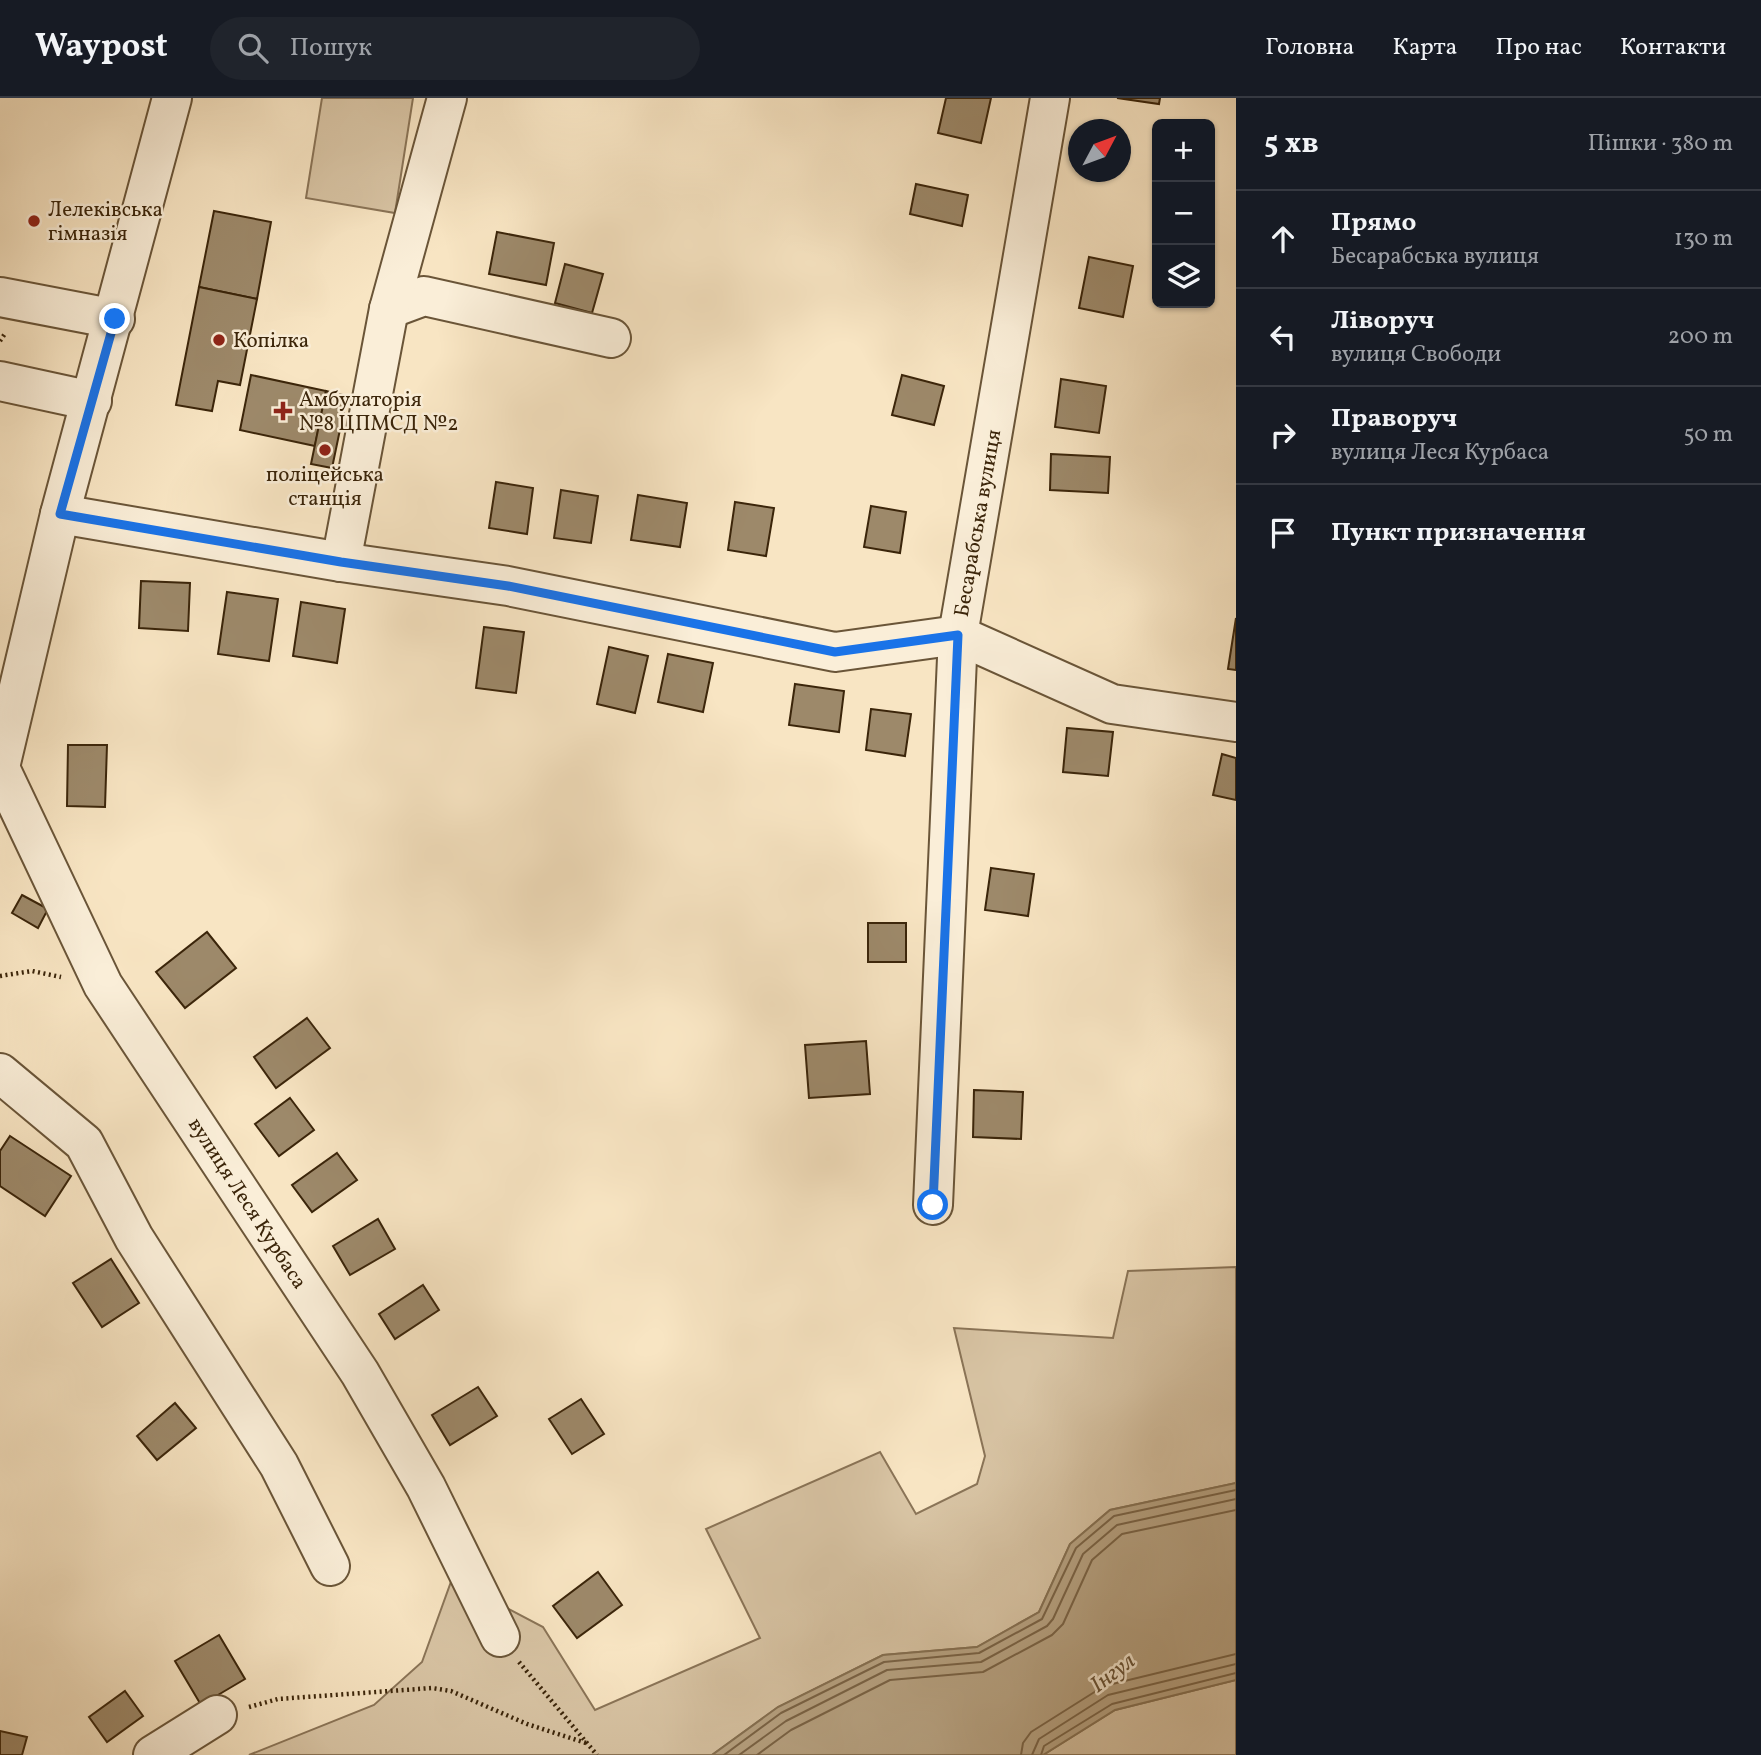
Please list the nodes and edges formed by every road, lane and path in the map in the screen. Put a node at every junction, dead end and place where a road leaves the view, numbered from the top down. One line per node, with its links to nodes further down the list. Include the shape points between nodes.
1 (172, 98): 6 (street, вулиця Леся Курбаса)
2 (447, 98): 5 (street)
3 (1050, 98): 12 (street, Бесарабська вулиця)
4 (0, 297): 6 (street)
5 (389, 309): 7 (street, via 424,296); 11 (street)
6 (115, 319): 9 (street, вулиця Леся Курбаса)
7 (611, 338)
8 (0, 381): 9 (street)
9 (92, 401): 10 (street, вулиця Леся Курбаса)
10 (60, 514): 11 (street); 13 (street, вулиця Леся Курбаса)
11 (341, 562): 12 (street, via 508,586 835,652)
12 (958, 635): 14 (street, via 1112,704); 19 (street, Бесарабська вулиця)
13 (5, 715): 15 (street, вулиця Леся Курбаса)
14 (1236, 722)
15 (0, 768): 17 (street, вулиця Леся Курбаса)
16 (0, 976): 17 (path, via 32,971)
17 (103, 985): 21 (street, вулиця Леся Курбаса, via 360,1373 426,1487)
18 (0, 1073): 20 (street, via 84,1143 134,1238 279,1465)
19 (933, 1205)
20 (330, 1566)
21 (500, 1637): 23 (path)
22 (217, 1715): 23 (path, via 278,1699 432,1688 452,1691 527,1724); 24 (street)
23 (586, 1743): 25 (path)
24 (153, 1755)
25 (597, 1755)

